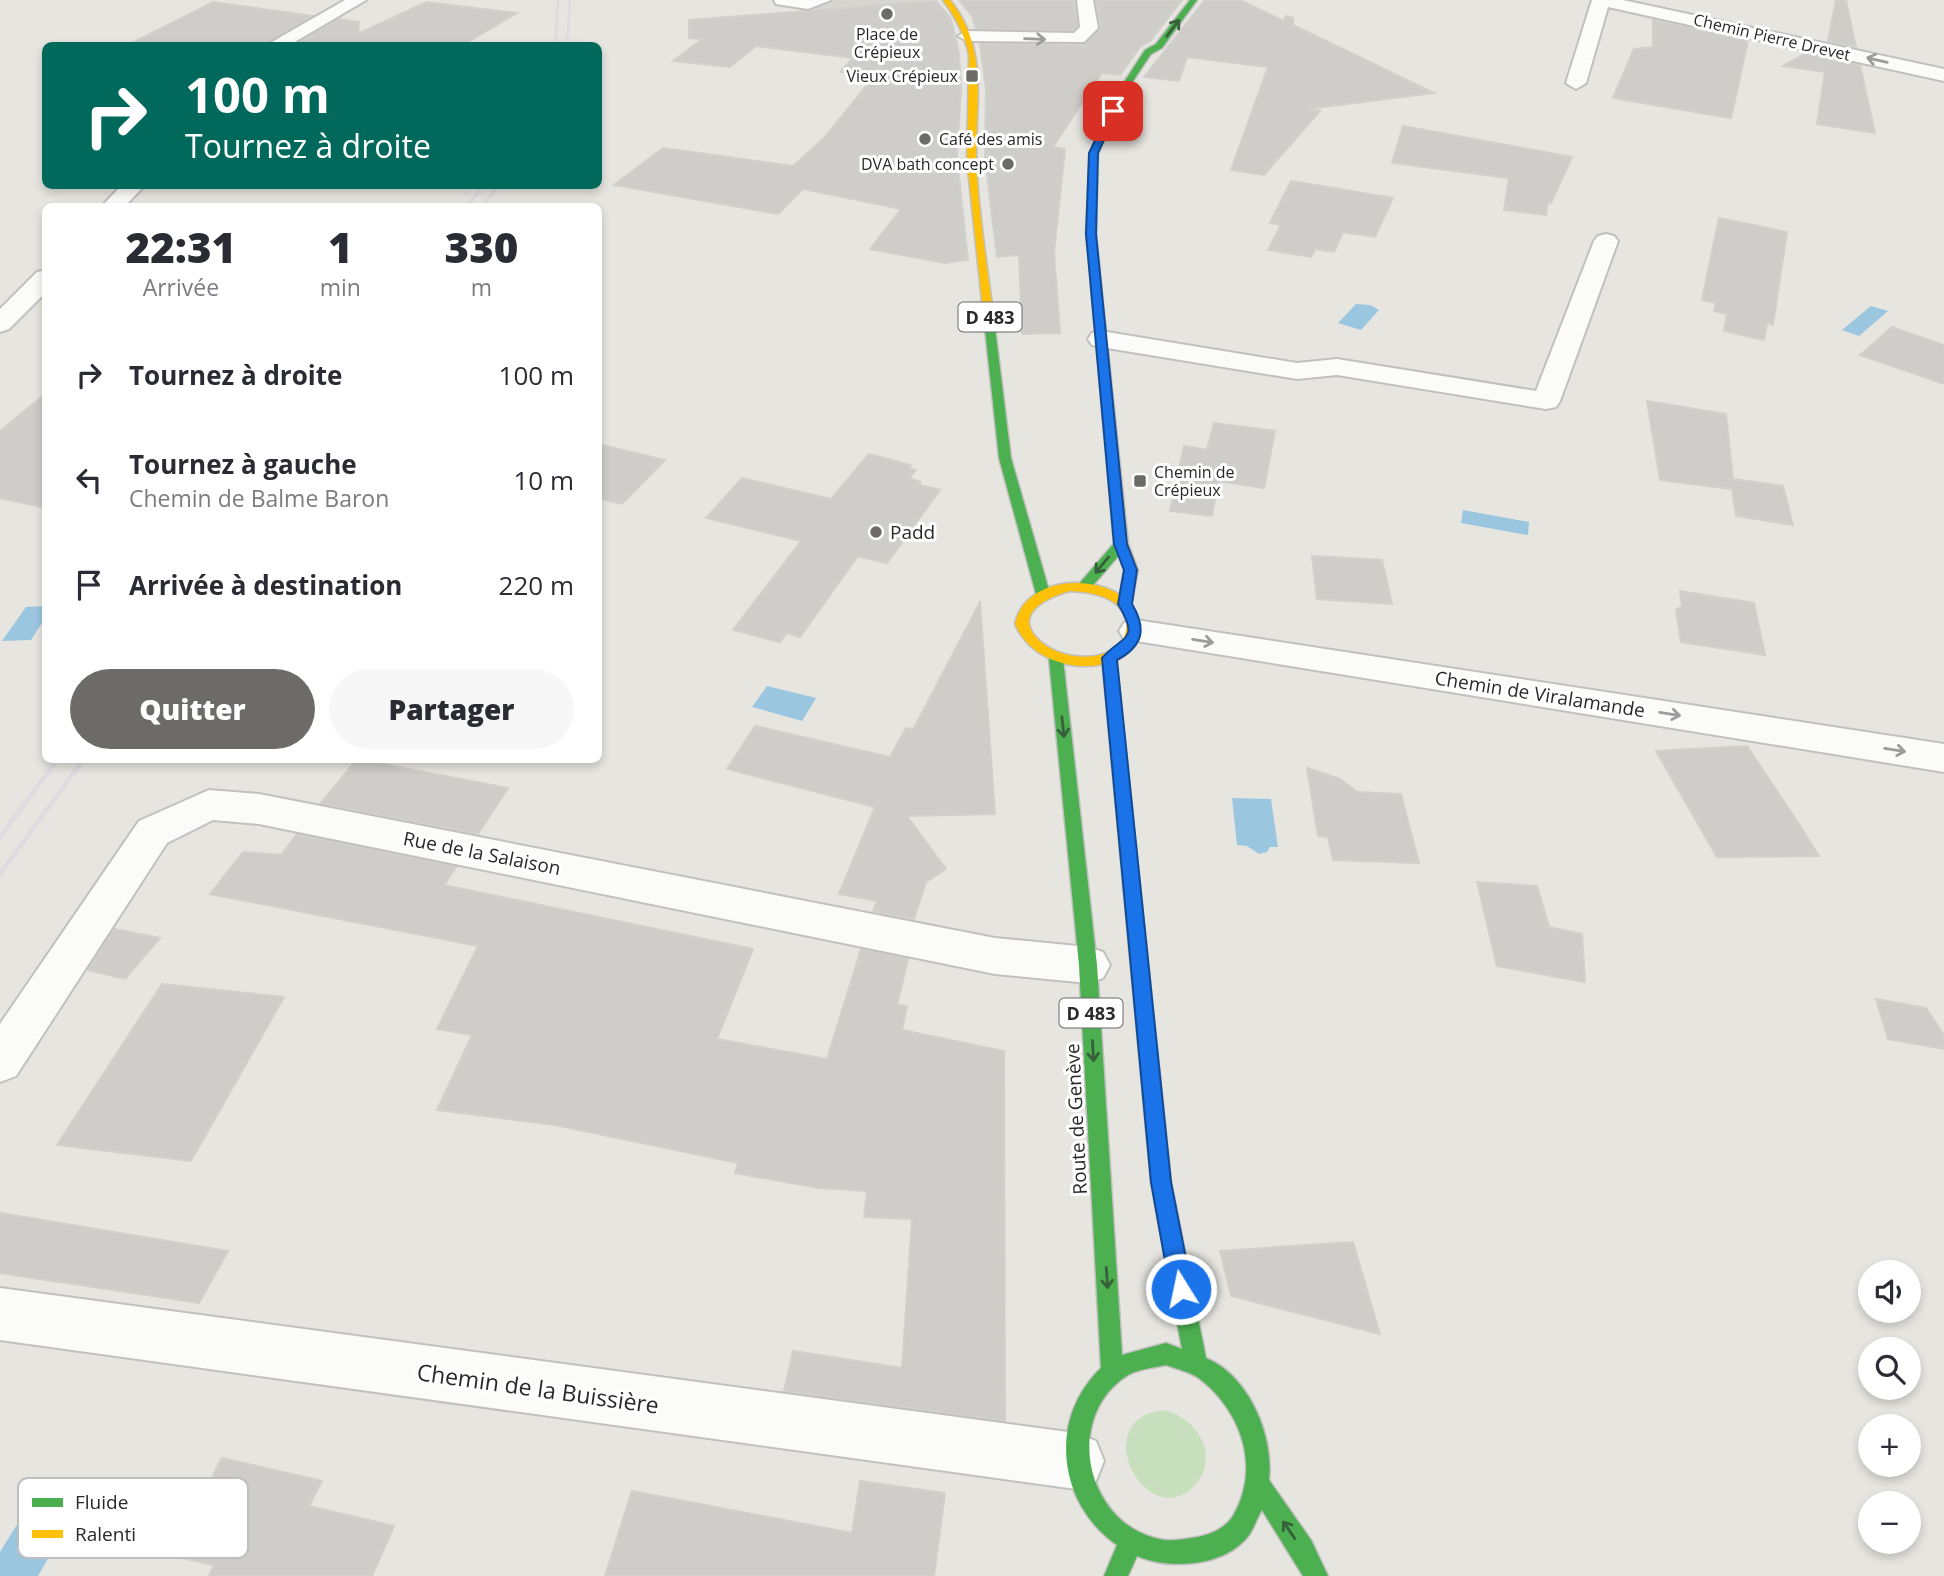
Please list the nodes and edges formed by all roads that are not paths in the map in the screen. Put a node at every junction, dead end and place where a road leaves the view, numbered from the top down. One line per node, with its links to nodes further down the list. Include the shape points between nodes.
1 (358, 0): 10 (street)
2 (782, 0): 3 (street, via 808,4)
3 (823, 0)
4 (946, 0): 9 (main road, D 483, via 959,13)
5 (1085, 0): 9 (street, one-way to 5, via 1078,38 1089,28)
6 (1194, 0): 11 (main road, one-way to 6, via 1160,46)
7 (1601, 0): 12 (street, Chemin Pierre Drevet, one-way to 7); 13 (street)
8 (1146, 33): 11 (main road, via 1140,45)
9 (967, 36): 22 (main road, D 483, via 974,110 971,158 1005,458)
10 (281, 42)
11 (1148, 52): 19 (main road, via 1123,90 1094,153 1091,234)
12 (1944, 75)
13 (1576, 83)
14 (130, 189): 15 (street)
15 (116, 203)
16 (1606, 241): 19 (street, via 1546,401 1337,367 1297,371)
17 (42, 281): 18 (street)
18 (0, 324)
19 (1101, 339): 20 (main road)
20 (1121, 544): 21 (main road, one-way to 21); 23 (main road, via 1131,570)
21 (1084, 587): 22 (main road); 23 (main road, via 1114,596)
22 (1043, 594): 25 (main road, via 1030,603 1020,625 1030,645)
23 (1130, 618): 24 (main road, via 1122,651); 26 (street, Chemin de Viralamande, one-way to 26)
24 (1109, 658): 25 (main road, via 1092,663); 30 (main road, D 483, via 1161,1182)
25 (1056, 659): 27 (main road, Route de Genève / D 483, one-way to 27)
26 (1944, 758)
27 (1088, 965): 28 (street, Rue de la Salaison, via 995,956 259,809 209,805 153,832); 31 (main road, Route de Genève / D 483, one-way to 31)
28 (0, 1062)
29 (0, 1314): 32 (street, Chemin de la Buissière)
30 (1195, 1361): 31 (main road, via 1166,1354 1138,1357); 33 (main road, via 1220,1376 1240,1398 1254,1425 1261,1454)
31 (1112, 1368): 32 (main road, via 1083,1407 1076,1432)
32 (1076, 1461): 34 (main road, via 1086,1493 1105,1521)
33 (1259, 1486): 35 (main road, via 1248,1514 1229,1538); 38 (main road, one-way to 33)
34 (1130, 1542): 35 (main road, via 1154,1553); 37 (main road)
35 (1204, 1552): 36 (main road)
36 (1217, 1568)
37 (1116, 1576)
38 (1316, 1576)

